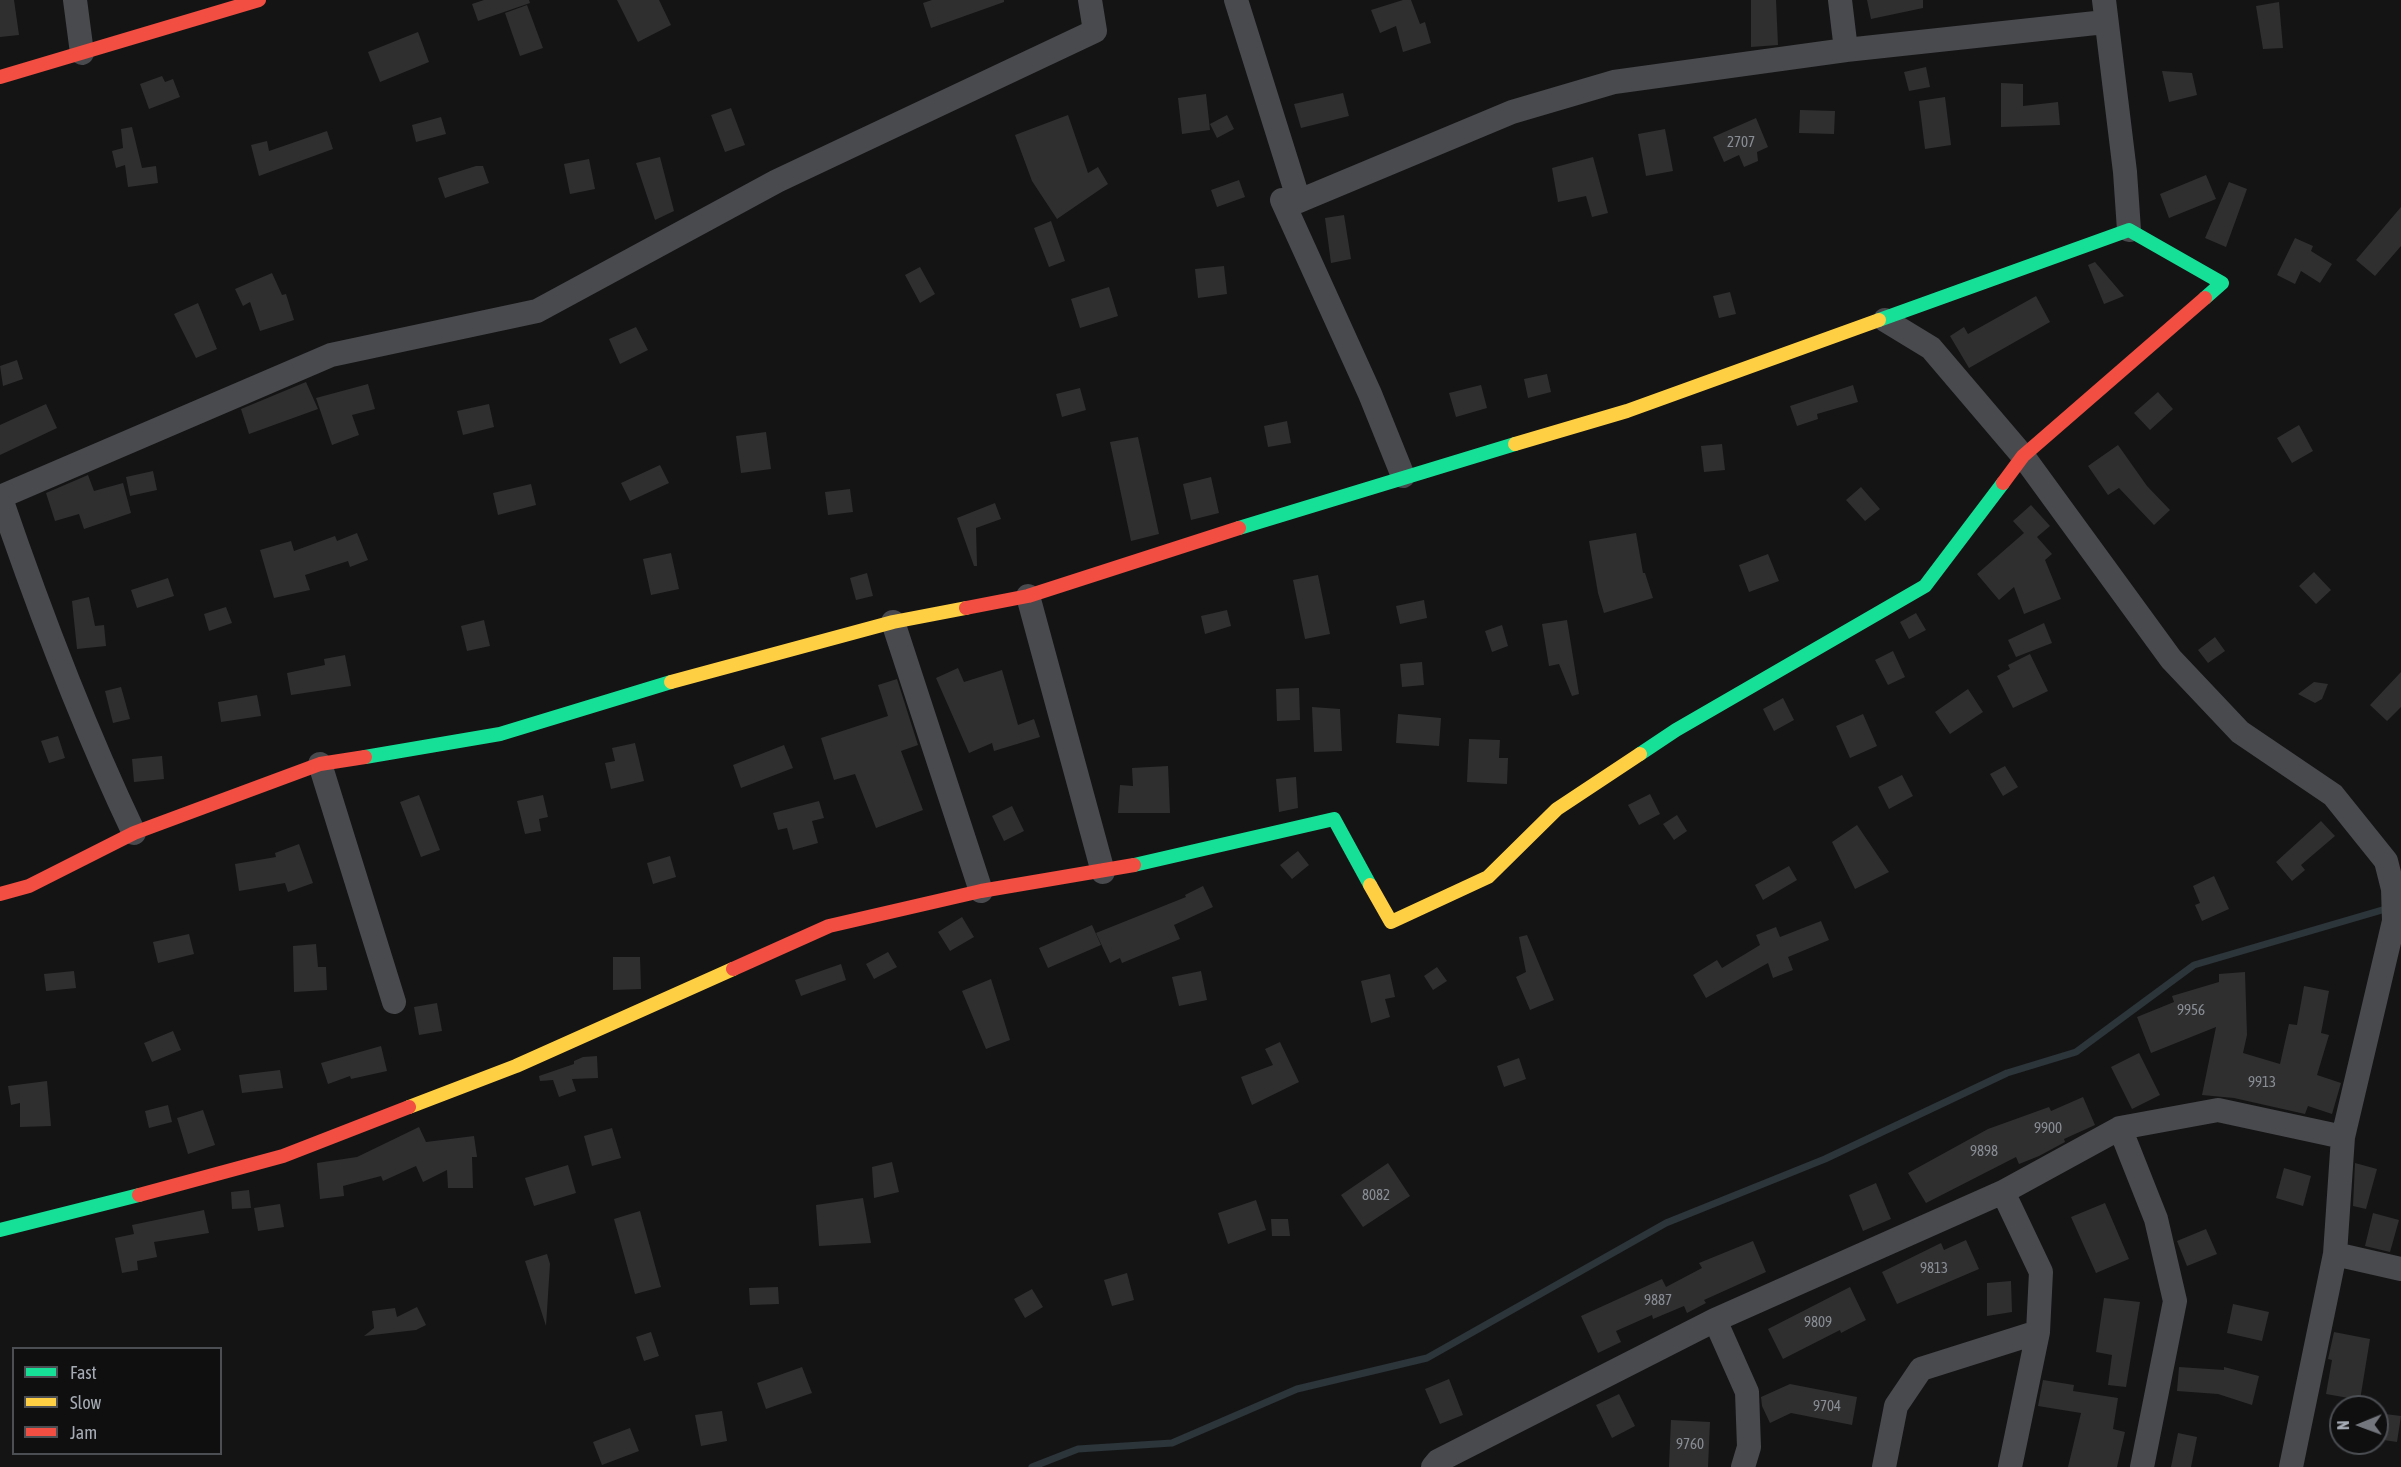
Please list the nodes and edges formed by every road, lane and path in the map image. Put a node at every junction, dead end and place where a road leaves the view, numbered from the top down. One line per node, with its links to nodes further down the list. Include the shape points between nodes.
1 (75, 0): 8 (street)
2 (259, 0): 8 (street)
3 (1090, 0): 15 (street, via 1095,31 777,181 537,311 331,355)
4 (1236, 0): 10 (street)
5 (1840, 0): 7 (street)
6 (2104, 11): 7 (street); 11 (street)
7 (1846, 50): 10 (street, via 1614,82 1512,111)
8 (82, 52): 9 (street)
9 (0, 77)
10 (1299, 201): 14 (street, via 1282,200)
11 (2129, 230): 12 (street); 13 (street, via 2222,283)
12 (1885, 320): 13 (street, via 1931,348); 14 (street, via 1627,411)
13 (2023, 456): 20 (street, via 1925,586 1676,730 1557,809 1488,877 1391,922 1334,819); 25 (street, via 2170,659 2240,732 2333,795 2386,861 2393,889 2394,921)
14 (1403, 476): 16 (street)
15 (0, 496): 19 (street, via 36,598)
16 (1028, 596): 17 (street); 20 (street)
17 (893, 622): 18 (street, via 675,681 500,735); 21 (street)
18 (320, 764): 19 (street); 23 (street)
19 (134, 833): 22 (street, via 28,886)
20 (1103, 872): 21 (street)
21 (981, 891): 27 (street, via 829,926 516,1066 283,1156)
22 (0, 894)
23 (394, 1002)
24 (2120, 1128): 25 (street, via 2218,1110); 26 (street); 36 (street, via 2157,1219 2175,1301)
25 (2343, 1137): 28 (street)
26 (2003, 1192): 30 (street); 31 (street, via 2041,1272)
27 (0, 1230)
28 (2335, 1254): 29 (street); 37 (street)
29 (2401, 1269)
30 (1715, 1320): 32 (street, via 1438,1461); 33 (street, via 1747,1392 1749,1447)
31 (2038, 1332): 34 (street, via 1921,1369 1896,1406); 35 (street)
32 (1433, 1467)
33 (1743, 1467)
34 (1884, 1467)
35 (2010, 1467)
36 (2142, 1467)
37 (2291, 1467)

